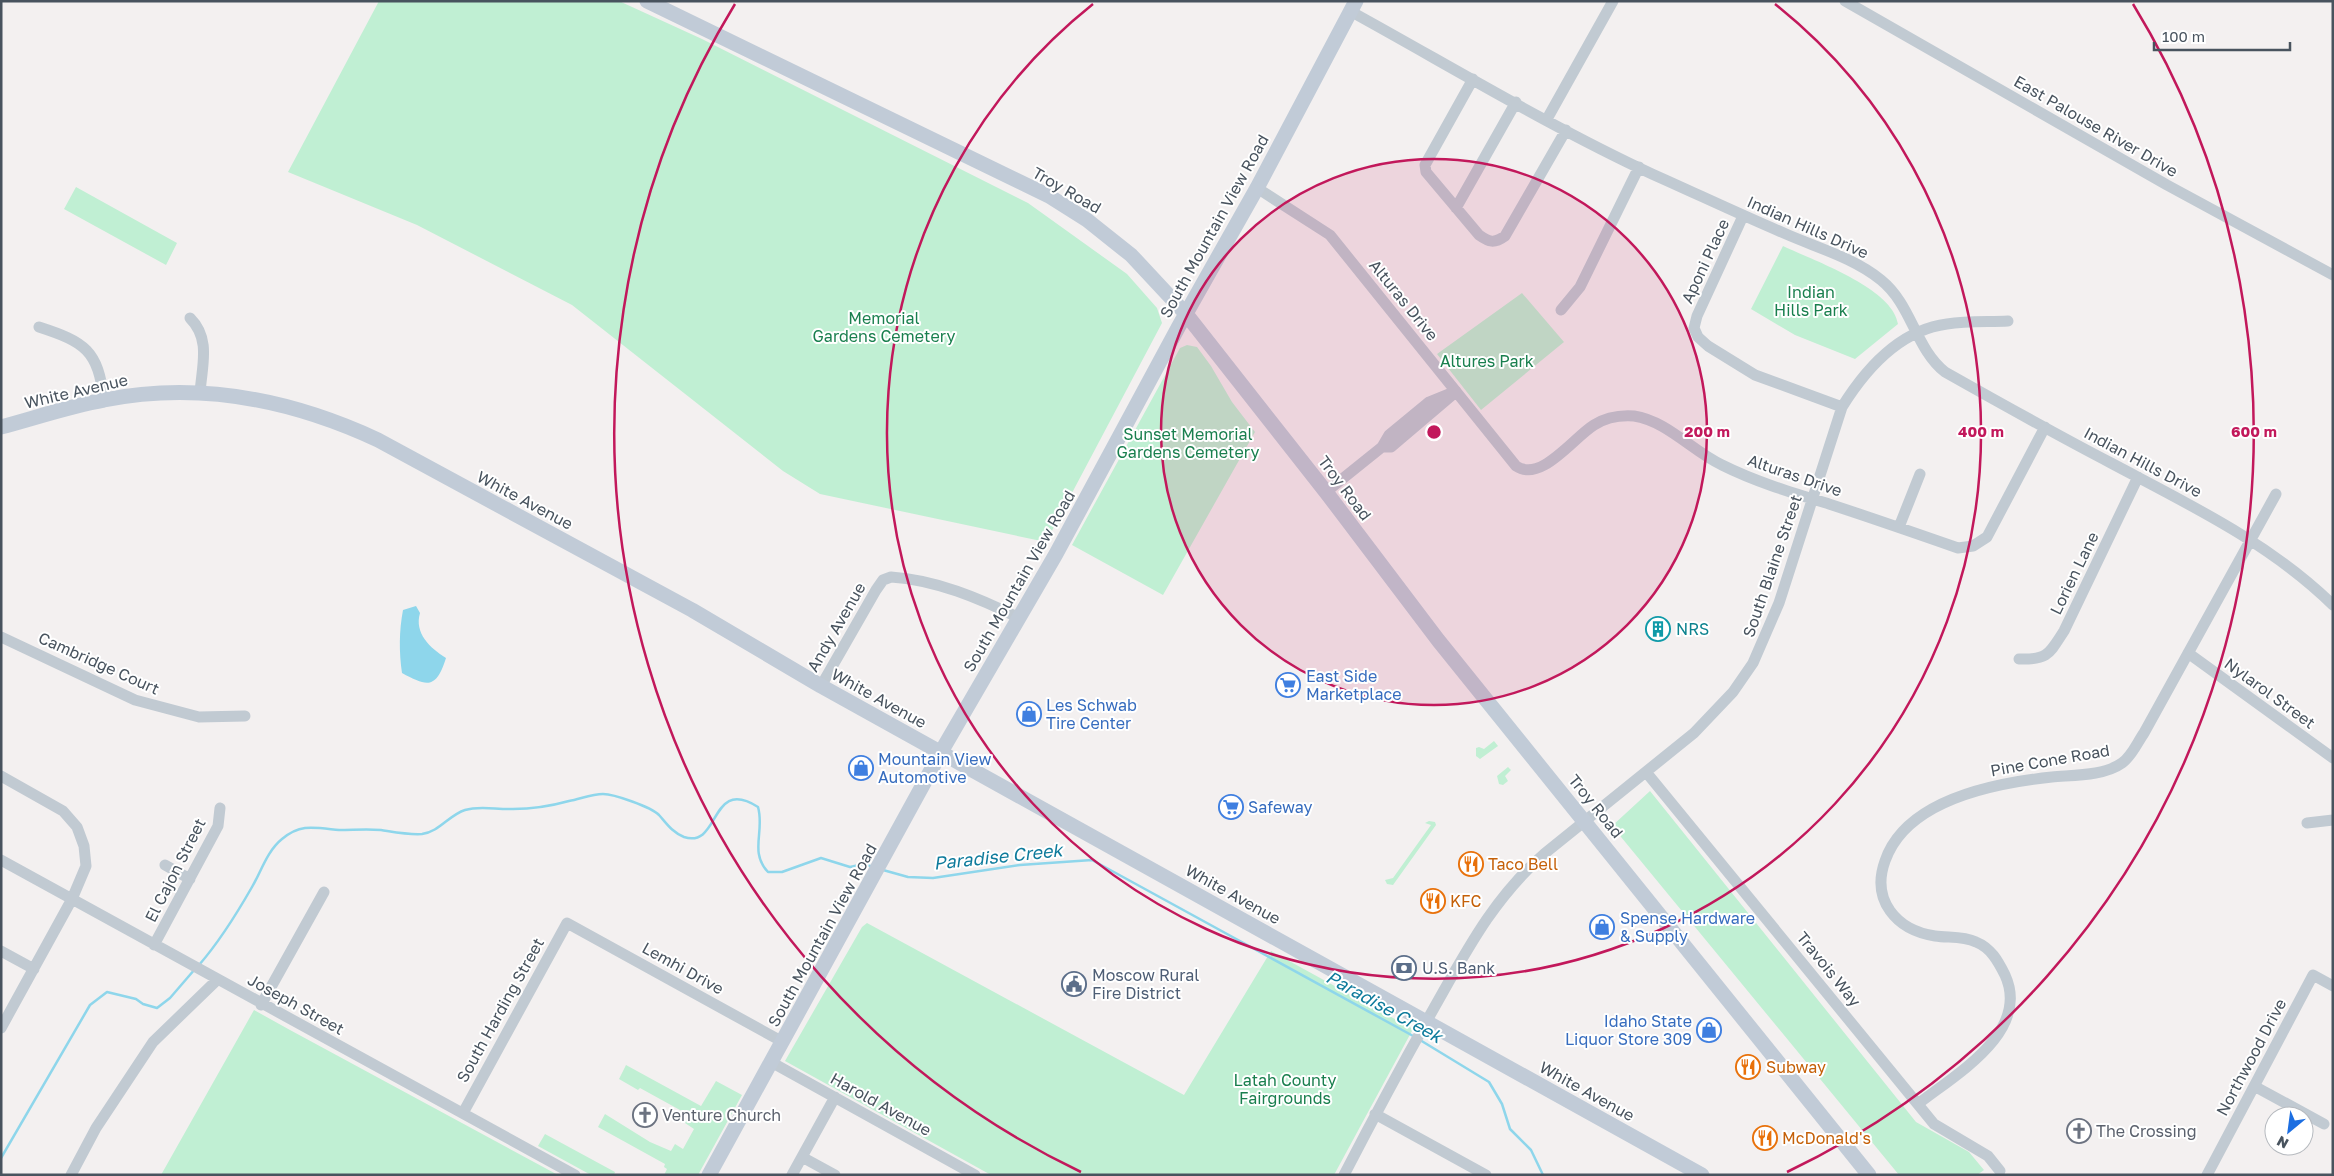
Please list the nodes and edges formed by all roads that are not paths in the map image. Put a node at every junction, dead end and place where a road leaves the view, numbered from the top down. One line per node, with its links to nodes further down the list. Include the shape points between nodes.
1 (647, 1): 15 (street, Troy Road, via 1049,196 1087,220 1131,255)
2 (1613, 1): 7 (street)
3 (1845, 1): 13 (street, East Palouse River Drive, via 2167,185)
4 (1353, 6): 5 (street, Indian Hills Drive); 10 (street, South Mountain View Road)
5 (1474, 79): 6 (street, Indian Hills Drive); 11 (street, via 1425,164 1426,172)
6 (1516, 102): 7 (street, Indian Hills Drive); 11 (street)
7 (1547, 120): 8 (street, Indian Hills Drive)
8 (1566, 130): 9 (street, Indian Hills Drive); 11 (street, via 1509,230 1497,242 1488,242 1479,235)
9 (1639, 167): 12 (street, Indian Hills Drive); 14 (street, via 1580,287)
10 (1257, 188): 15 (street, South Mountain View Road); 20 (street, Alturas Drive, via 1330,235)
11 (1456, 208)
12 (1743, 216): 19 (street, Indian Hills Drive, via 1860,266 1882,280 1909,314); 23 (street, Aponi Place, via 1697,316 1694,328 1698,337 1755,375)
13 (2333, 275)
14 (1562, 310)
15 (1186, 314): 28 (street, Troy Road); 34 (street, South Mountain View Road)
16 (190, 318): 21 (street, via 199,328 204,343)
17 (2008, 322): 19 (street, South Blaine Street, via 1945,324)
18 (39, 327): 22 (street, via 58,333 89,351 101,375)
19 (1918, 333): 23 (street, South Blaine Street, via 1875,362); 25 (street, Indian Hills Drive, via 1935,365 1944,372)
20 (1456, 391): 28 (street, via 1391,447 1382,447); 30 (street, Alturas Drive, via 1522,470 1534,470 1548,463 1595,424 1611,417 1632,416 1652,420 1722,465)
21 (200, 393): 22 (street, White Avenue); 38 (street, White Avenue, via 295,407 347,425 692,610)
22 (104, 400): 24 (street, White Avenue)
23 (1842, 407): 30 (street, South Blaine Street)
24 (1, 427)
25 (2045, 428): 27 (street, Indian Hills Drive); 31 (street, Alturas Drive, via 1988,537 1973,546 1958,548)
26 (1920, 474): 31 (street)
27 (2138, 478): 32 (street, Indian Hills Drive); 37 (street, Lorien Lane, via 2060,638 2039,660)
28 (1326, 492): 46 (street, Troy Road, via 1438,640)
29 (2276, 494): 32 (street, Pine Cone Road)
30 (1812, 499): 31 (street, Alturas Drive); 42 (street, South Blaine Street, via 1779,604 1752,663 1733,692 1694,733)
31 (1899, 527)
32 (2250, 541): 33 (street, Indian Hills Drive, via 2312,585); 36 (street, Pine Cone Road)
33 (2333, 605)
34 (1019, 618): 38 (street, Andy Avenue, via 975,597 891,577 880,584); 40 (street, South Mountain View Road)
35 (1, 637): 39 (street, Cambridge Court, via 135,700 199,716)
36 (2188, 653): 41 (street, Nylarol Street); 66 (street, Pine Cone Road, via 2144,733 2121,764 2105,770 2014,781 1967,793 1916,819 1895,840 1880,881 1888,910 1915,931 1960,937 1988,948 2010,986 2012,1003 2004,1026 1992,1044)
37 (2019, 659)
38 (821, 686): 40 (street, White Avenue)
39 (245, 716)
40 (941, 752): 60 (street, White Avenue); 62 (street, South Mountain View Road)
41 (2333, 758)
42 (1646, 772): 46 (street, South Blaine Street); 66 (street, Travois Way)
43 (1, 776): 52 (street, via 63,811 77,827 84,846 86,866)
44 (220, 808): 50 (street, El Cajon Street, via 218,826)
45 (2333, 820): 47 (street)
46 (1586, 821): 60 (street, South Blaine Street, via 1529,868 1493,908); 81 (street, Troy Road)
47 (2307, 824)
48 (1, 860): 52 (street, Joseph Street)
49 (165, 865): 50 (street)
50 (190, 879): 54 (street, El Cajon Street)
51 (324, 892): 59 (street)
52 (72, 899): 54 (street, Joseph Street); 56 (street)
53 (567, 923): 62 (street, Lemhi Drive); 67 (street, South Harding Street)
54 (154, 945): 57 (street, Joseph Street)
55 (1, 951): 56 (street)
56 (34, 969): 61 (street)
57 (217, 980): 59 (street, Joseph Street); 72 (street, via 153,1042 96,1128)
58 (2333, 986): 64 (street, Northwood Drive, via 2313,975)
59 (261, 1005): 67 (street, Joseph Street)
60 (1425, 1025): 68 (street, South Blaine Street); 80 (street, White Avenue)
61 (1, 1028)
62 (783, 1042): 63 (street, South Mountain View Road)
63 (771, 1062): 65 (street, Harold Avenue); 74 (street, South Mountain View Road)
64 (2254, 1086): 69 (street); 82 (street, Northwood Drive)
65 (835, 1097): 70 (street); 77 (street, Harold Avenue)
66 (1918, 1104): 71 (street, Travois Way, via 1934,1124 1988,1156)
67 (463, 1113): 73 (street, Joseph Street)
68 (1375, 1114): 78 (street, South Blaine Street); 79 (street)
69 (2324, 1124)
70 (802, 1157): 75 (street); 76 (street)
71 (2000, 1171)
72 (71, 1175)
73 (576, 1175)
74 (709, 1175)
75 (792, 1175)
76 (835, 1175)
77 (975, 1175)
78 (1344, 1175)
79 (1486, 1175)
80 (1702, 1175)
81 (1869, 1175)
82 (2207, 1175)

